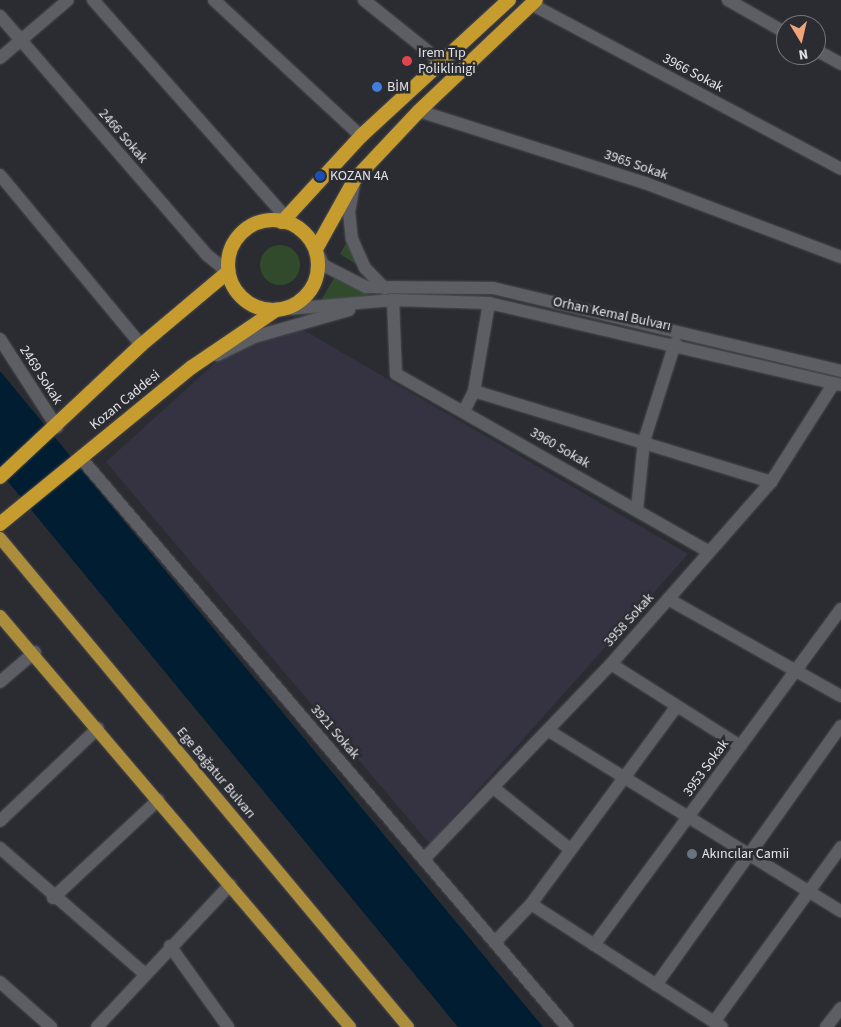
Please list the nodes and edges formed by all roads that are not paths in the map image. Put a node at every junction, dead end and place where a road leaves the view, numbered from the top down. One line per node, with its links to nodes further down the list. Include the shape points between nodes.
1 (68, 0): 10 (street)
2 (93, 0): 20 (street)
3 (214, 0): 16 (street)
4 (364, 0): 13 (street)
5 (728, 0): 9 (street)
6 (505, 1): 13 (highway)
7 (533, 2): 15 (highway); 17 (street, 3966 Sokak)
8 (0, 16): 10 (street, 2466 Sokak)
9 (776, 27)
10 (21, 42): 12 (street); 23 (street, 2466 Sokak)
11 (826, 56): 14 (street)
12 (0, 58)
13 (442, 62): 16 (highway)
14 (841, 64)
15 (419, 111): 19 (highway); 22 (street, 3965 Sokak, via 645,183)
16 (361, 136): 20 (highway)
17 (841, 169)
18 (0, 175): 31 (street)
19 (355, 179): 21 (highway); 24 (street, via 349,212 352,239 365,268)
20 (284, 219): 21 (highway, via 296,226); 23 (highway, via 258,224 239,236 228,259)
21 (316, 250): 24 (street, Orhan Kemal Bulvarı, via 323,265 347,280); 28 (highway, via 315,281 305,296)
22 (841, 258)
23 (228, 272): 28 (highway, via 231,284 250,304); 31 (highway, Kozan Caddesi)
24 (384, 288): 33 (street, Orhan Kemal Bulvarı, via 493,288)
25 (393, 300): 26 (street, Orhan Kemal Bulvarı); 27 (street, Orhan Kemal Bulvarı); 36 (street, 3960 Sokak, via 396,374)
26 (373, 303): 28 (street); 32 (street, via 254,338)
27 (489, 303): 30 (street, Orhan Kemal Bulvarı); 35 (street)
28 (276, 310): 32 (highway, Kozan Caddesi)
29 (0, 339): 37 (street, 2469 Sokak)
30 (675, 343): 34 (street, Orhan Kemal Bulvarı); 38 (street)
31 (141, 345): 37 (highway, Kozan Caddesi)
32 (192, 367): 39 (highway, Kozan Caddesi)
33 (841, 371)
34 (837, 384): 41 (street, 3958 Sokak)
35 (474, 391): 36 (street); 38 (street)
36 (464, 411): 42 (street, 3960 Sokak)
37 (57, 427): 40 (highway, Kozan Caddesi)
38 (644, 441): 41 (street); 42 (street)
39 (80, 457): 43 (highway, Kozan Caddesi); 68 (street, 3921 Sokak)
40 (0, 478)
41 (771, 482): 45 (street, 3958 Sokak)
42 (637, 509): 45 (street, 3960 Sokak)
43 (4, 520)
44 (0, 538): 86 (main road, Ege Bağatur Bulvarı)
45 (707, 551): 46 (street, 3958 Sokak)
46 (668, 599): 50 (street, 3958 Sokak); 51 (street)
47 (841, 608): 51 (street, 3953 Sokak)
48 (0, 616): 49 (main road)
49 (35, 652): 52 (street); 56 (main road)
50 (611, 664): 54 (street); 57 (street, 3958 Sokak)
51 (799, 671): 53 (street); 58 (street, 3953 Sokak)
52 (0, 682)
53 (841, 696)
54 (676, 707): 58 (street); 59 (street)
55 (841, 726): 67 (street)
56 (98, 728): 61 (main road); 63 (street)
57 (549, 731): 59 (street); 60 (street, 3958 Sokak)
58 (740, 746): 62 (street, 3953 Sokak)
59 (624, 776): 62 (street); 66 (street)
60 (495, 789): 66 (street); 68 (street, 3958 Sokak)
61 (158, 800): 69 (main road); 71 (street)
62 (689, 817): 67 (street); 75 (street, 3953 Sokak)
63 (0, 821)
64 (0, 848): 71 (street)
65 (841, 848): 70 (street)
66 (571, 850): 72 (street)
67 (747, 856): 70 (street); 79 (street)
68 (424, 859): 74 (street, 3921 Sokak)
69 (230, 885): 76 (street); 85 (main road)
70 (808, 892): 73 (street); 81 (street)
71 (53, 898): 77 (street)
72 (531, 904): 74 (street); 75 (street)
73 (841, 911)
74 (495, 942): 87 (street, 3921 Sokak)
75 (594, 945): 79 (street)
76 (170, 946): 77 (street); 84 (street)
77 (144, 973): 83 (street)
78 (0, 982): 82 (street)
79 (656, 985): 81 (street)
80 (841, 1008): 88 (street)
81 (718, 1025)
82 (51, 1027)
83 (97, 1027)
84 (228, 1027)
85 (350, 1027)
86 (408, 1027)
87 (567, 1027)
88 (826, 1027)

